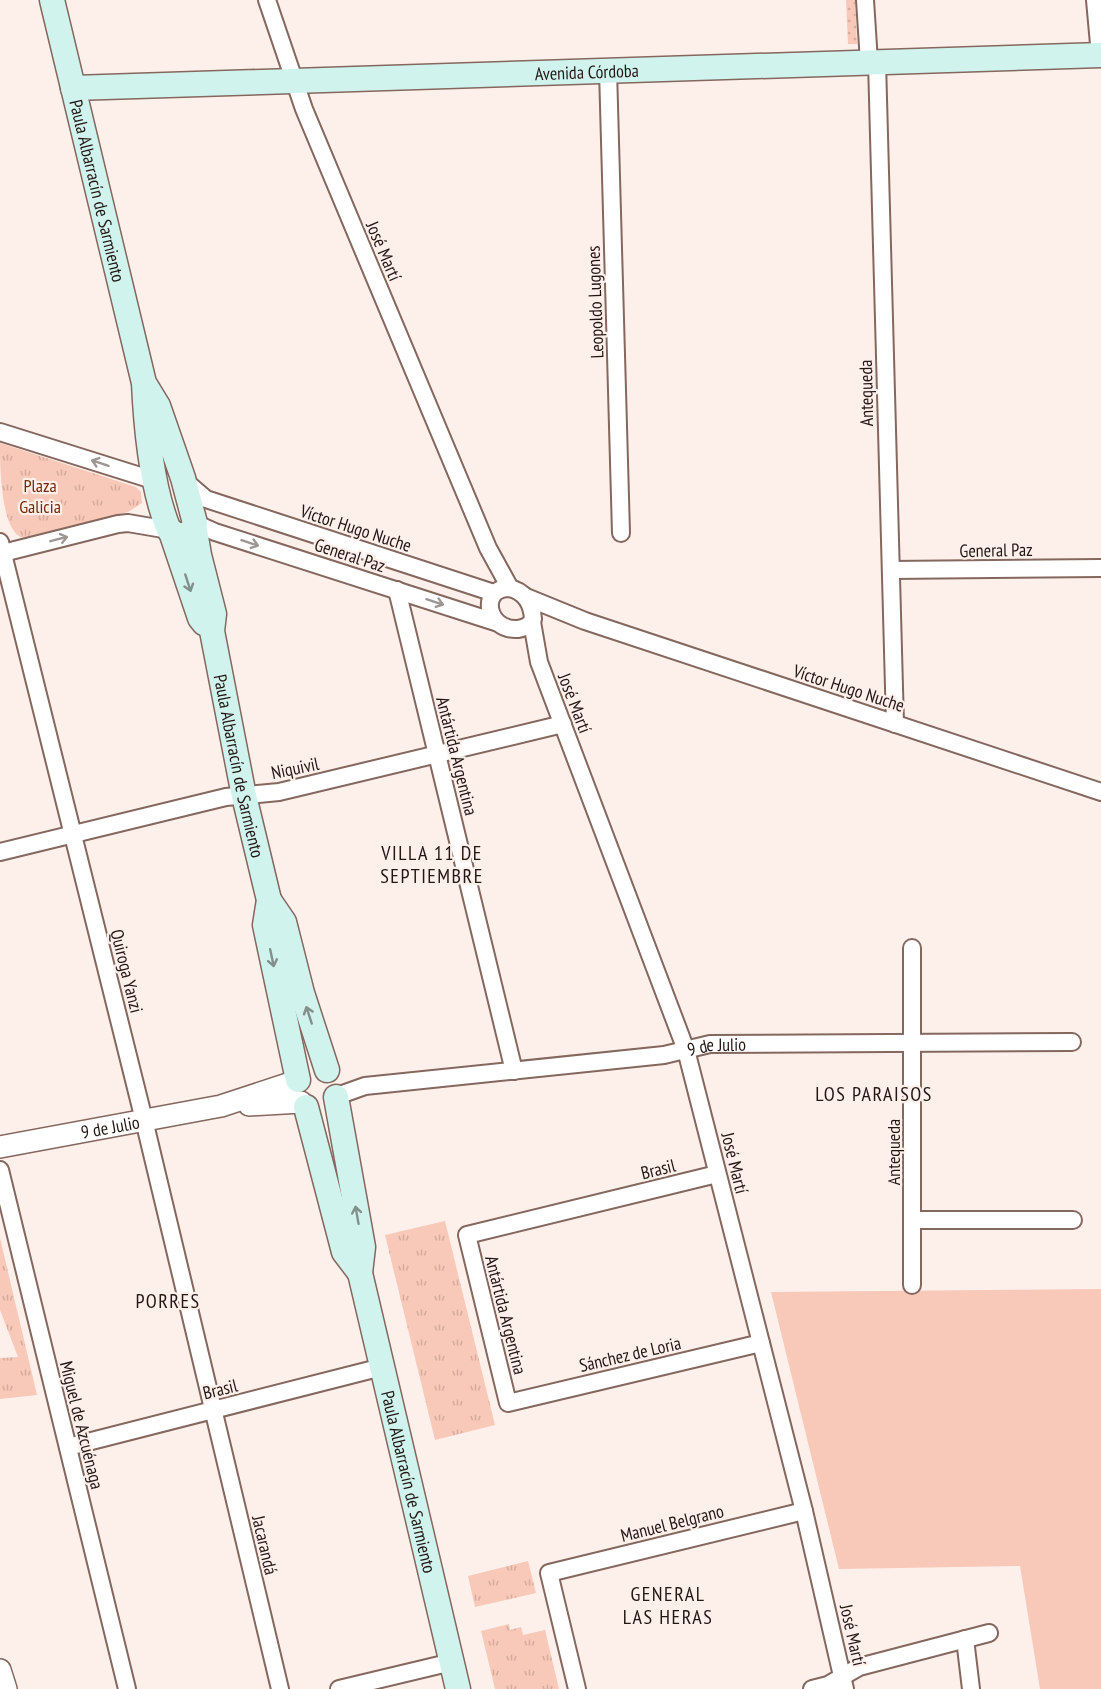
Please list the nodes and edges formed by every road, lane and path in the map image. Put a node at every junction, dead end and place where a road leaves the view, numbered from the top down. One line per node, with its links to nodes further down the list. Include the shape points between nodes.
1 (52, 0): 9 (main road, Paula Albarracín de Sarmiento)
2 (267, 0): 8 (street, José Martí)
3 (865, 0): 6 (street, Antequeda)
4 (1095, 0): 5 (street)
5 (1101, 55): 6 (main road, Avenida Córdoba)
6 (873, 62): 7 (main road, Avenida Córdoba); 19 (street, Antequeda)
7 (608, 70): 8 (main road, Avenida Córdoba); 16 (street, Leopoldo Lugones)
8 (294, 80): 9 (main road, Avenida Córdoba); 21 (street, José Martí, via 488,548)
9 (73, 88): 10 (main road, Paula Albarracín de Sarmiento)
10 (144, 383): 12 (main road, Paula Albarracín de Sarmiento, via 158,406); 13 (main road, Paula Albarracín de Sarmiento)
11 (0, 432): 13 (street, one-way to 11)
12 (182, 476): 13 (main road, via 168,466 159,470); 14 (main road, Paula Albarracín de Sarmiento)
13 (156, 479): 15 (main road, Paula Albarracín de Sarmiento)
14 (196, 513): 15 (main road, via 192,531 179,536); 20 (street, General Paz, one-way to 20, via 215,532); 21 (street, Víctor Hugo Nuche); 26 (main road, Paula Albarracín de Sarmiento, via 199,555 214,614)
15 (170, 529): 17 (street, one-way to 15, via 118,524); 26 (main road, Paula Albarracín de Sarmiento, one-way to 26, via 200,618)
16 (621, 533)
17 (1, 548): 32 (street, Quiroga Yanzi)
18 (1101, 568): 19 (street, General Paz)
19 (891, 570): 28 (street, Antequeda)
20 (397, 590): 24 (street, General Paz, one-way to 24); 29 (street, Antártida Argentina)
21 (500, 591): 22 (street, via 520,592); 24 (street, via 490,606)
22 (526, 597): 23 (street, Víctor Hugo Nuche); 25 (street, via 531,607)
23 (585, 621): 25 (street, Víctor Hugo Nuche); 28 (street, Víctor Hugo Nuche)
24 (495, 622): 25 (street, via 505,628)
25 (526, 624): 27 (street, José Martí)
26 (212, 631): 31 (main road, Paula Albarracín de Sarmiento)
27 (563, 724): 29 (street, Niquivil); 38 (street, José Martí)
28 (895, 724): 30 (street, Víctor Hugo Nuche)
29 (437, 754): 31 (street, Niquivil, via 279,792); 39 (street, Antártida Argentina)
30 (1101, 792)
31 (244, 795): 32 (street, Niquivil); 34 (main road, Paula Albarracín de Sarmiento)
32 (73, 834): 33 (street, Niquivil); 42 (street, Quiroga Yanzi)
33 (0, 852)
34 (269, 900): 40 (main road, Paula Albarracín de Sarmiento, one-way to 34, via 302,993 284,922); 41 (main road, Paula Albarracín de Sarmiento, one-way to 41, via 265,925)
35 (912, 948): 37 (street, Antequeda)
36 (1072, 1042): 37 (street, 9 de Julio)
37 (912, 1043): 38 (street, 9 de Julio, via 710,1044); 46 (street, Antequeda)
38 (686, 1050): 39 (street, 9 de Julio); 45 (street, José Martí)
39 (514, 1071): 40 (street, 9 de Julio)
40 (334, 1086): 41 (main road, via 326,1108 316,1110); 41 (main road, via 317,1067 310,1068 304,1071); 49 (main road, Paula Albarracín de Sarmiento, one-way to 40, via 363,1247)
41 (300, 1092): 42 (street, 9 de Julio); 49 (main road, Paula Albarracín de Sarmiento, via 344,1252)
42 (144, 1120): 43 (street, 9 de Julio); 54 (street, Quiroga Yanzi)
43 (0, 1147)
44 (0, 1170): 55 (street, Miguel de Azcuénaga)
45 (717, 1174): 48 (street, Brasil); 51 (street, José Martí)
46 (912, 1220): 47 (street); 50 (street, Antequeda)
47 (1073, 1220)
48 (467, 1235): 53 (street, Antártida Argentina)
49 (360, 1273): 52 (main road, Paula Albarracín de Sarmiento)
50 (912, 1285)
51 (761, 1343): 53 (street, Sánchez de Loria); 56 (street, José Martí)
52 (382, 1366): 54 (street, Brasil); 59 (main road, Paula Albarracín de Sarmiento)
53 (508, 1403)
54 (213, 1410): 55 (street, Brasil); 64 (street, Jacarandá)
55 (68, 1447): 63 (street, Miguel de Azcuénaga)
56 (804, 1511): 61 (street, José Martí); 67 (street, Manuel Belgrano, via 549,1573)
57 (989, 1633): 58 (street)
58 (965, 1639): 61 (street, via 859,1667); 69 (street)
59 (452, 1662): 65 (street); 66 (main road, Paula Albarracín de Sarmiento)
60 (0, 1670): 62 (street)
61 (844, 1683): 68 (street)
62 (6, 1689)
63 (127, 1689)
64 (280, 1689)
65 (339, 1689)
66 (458, 1689)
67 (577, 1689)
68 (812, 1689)
69 (970, 1689)

